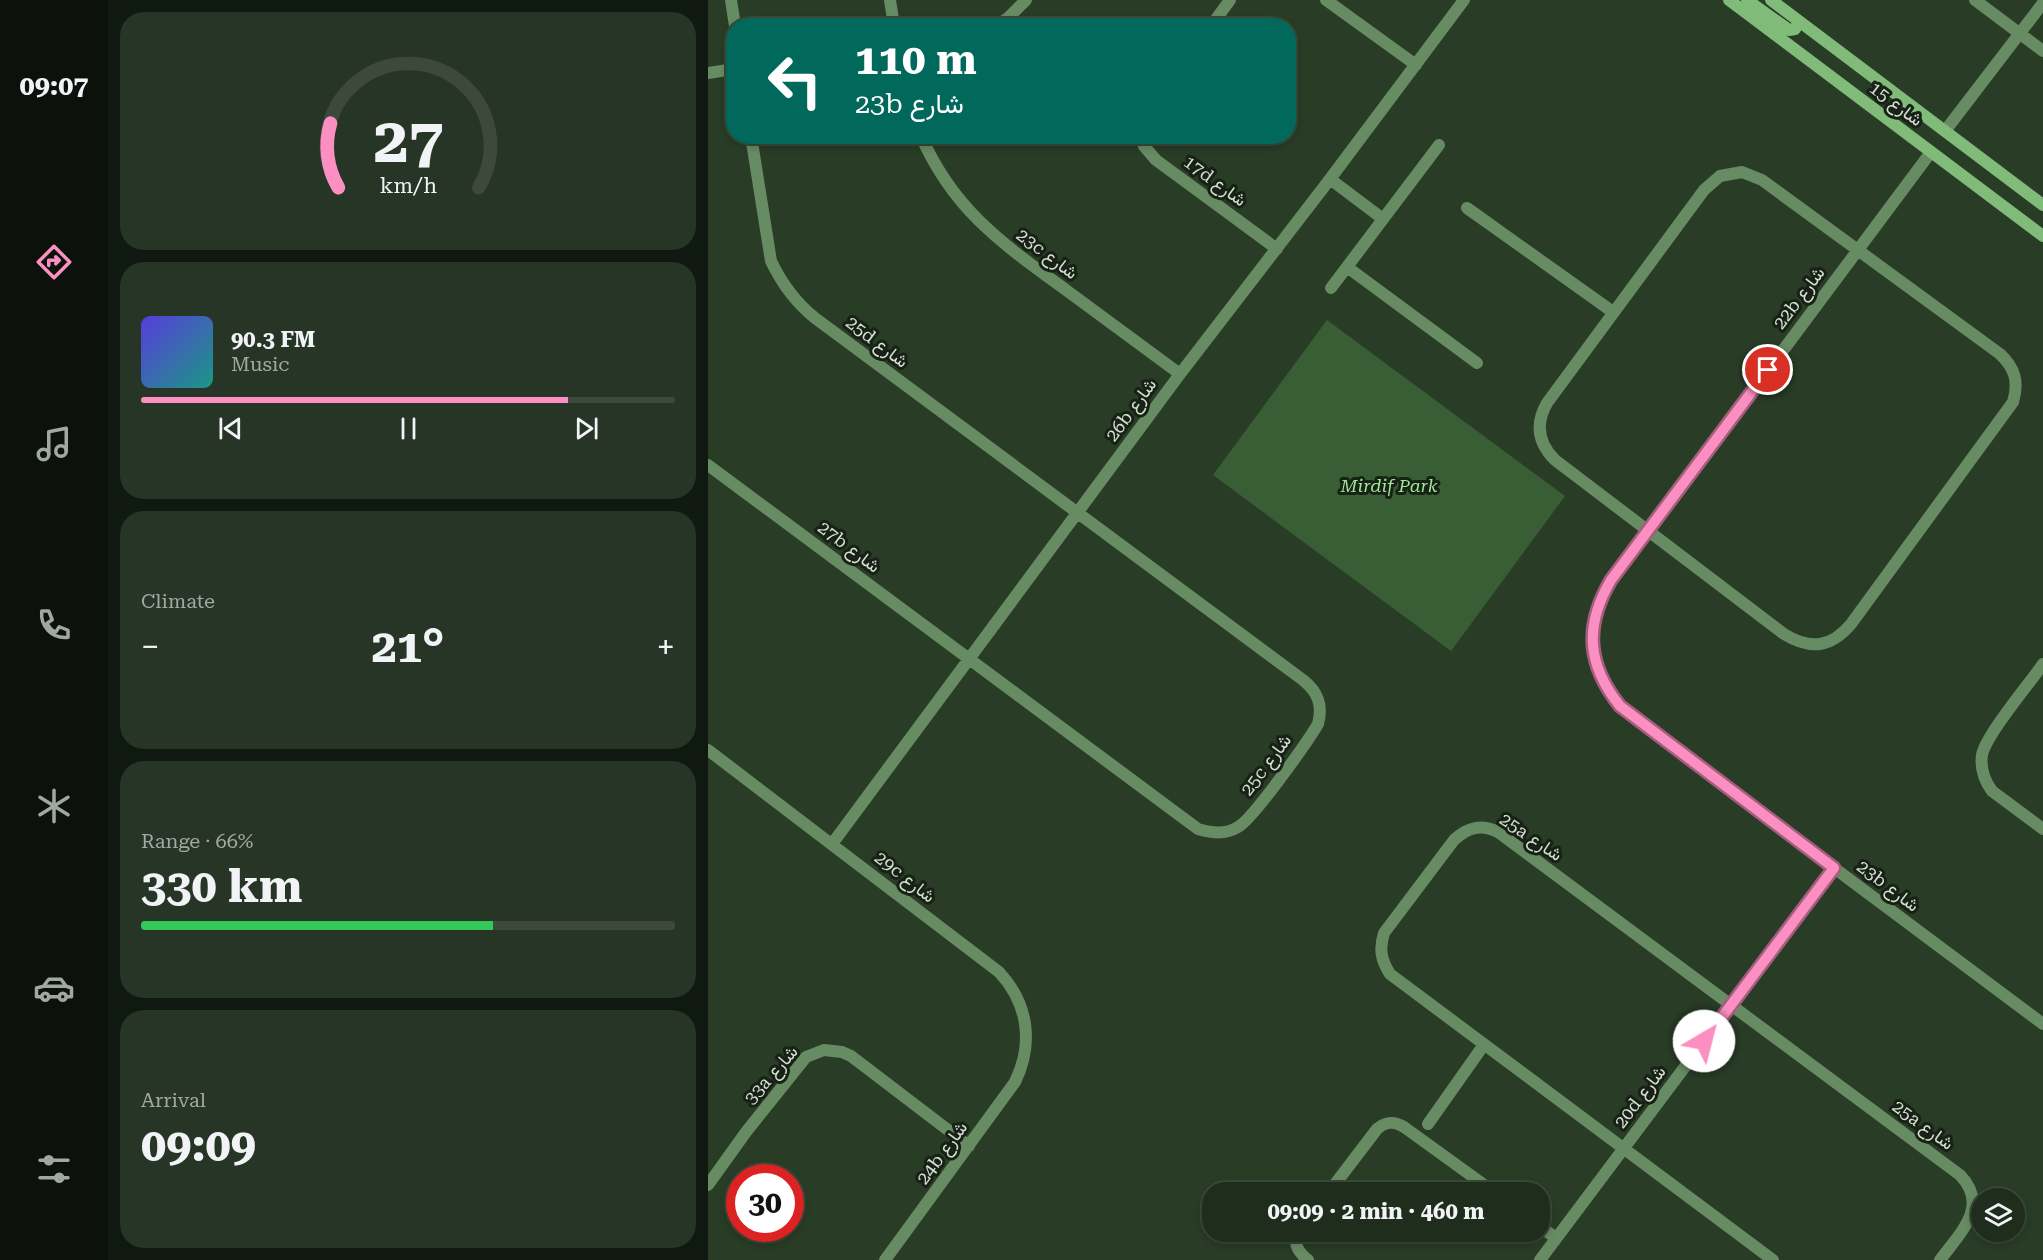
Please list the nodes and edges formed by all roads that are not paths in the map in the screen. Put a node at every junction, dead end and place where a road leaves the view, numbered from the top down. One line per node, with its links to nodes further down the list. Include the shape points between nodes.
1 (731, 0): 12 (street)
2 (890, 0): 13 (street)
3 (1026, 0): 14 (street)
4 (1230, 0): 15 (street)
5 (1326, 0): 19 (street)
6 (1464, 0): 19 (street, 26b شارع)
7 (1728, 0): 27 (street, شارع 15)
8 (1747, 0): 16 (street, via 1789,30 1795,29)
9 (1771, 0): 16 (street, شارع 15)
10 (1975, 0): 17 (street)
11 (2043, 3): 17 (street)
12 (734, 18)
13 (893, 18)
14 (1008, 18)
15 (1217, 18)
16 (1799, 21): 22 (street, شارع 15)
17 (2020, 34): 18 (street); 22 (street)
18 (2043, 51)
19 (1416, 65): 28 (street, 26b شارع)
20 (726, 70): 21 (street)
21 (708, 73)
22 (1945, 131): 29 (street, شارع 15)
23 (752, 144): 41 (street, 25d شارع, via 771,261 794,299)
24 (924, 144): 39 (street, 23c شارع, via 952,192 986,229)
25 (1144, 144): 33 (street, 17d شارع, via 1156,160)
26 (1439, 145): 31 (street)
27 (1931, 152): 32 (street, شارع 15); 34 (street, 22b شارع)
28 (1330, 179): 31 (street); 33 (street, 26b شارع)
29 (2043, 205)
30 (1467, 208): 37 (street)
31 (1383, 219): 35 (street)
32 (2043, 236)
33 (1276, 249): 39 (street, 26b شارع)
34 (1858, 249): 37 (street, via 1762,180 1742,172 1731,173 1720,176 1704,190); 42 (street, 22b شارع); 42 (street, via 2000,354 2014,370 2016,392 2013,402 1851,624 1832,641 1807,645 1795,641)
35 (1347, 267): 36 (street); 38 (street)
36 (1331, 288)
37 (1614, 312): 42 (street, via 1547,403 1539,433 1555,460)
38 (1477, 363)
39 (1180, 374): 41 (street, 26b شارع)
40 (708, 465): 44 (street, 27b شارع)
41 (1078, 513): 44 (street, 26b شارع); 44 (street, 25c شارع, via 1303,680 1317,695 1320,716 1314,730 1248,819 1219,833 1198,829)
42 (1648, 530): 43 (street, 22b شارع)
43 (1611, 580): 49 (street, 23b شارع, via 1601,597 1592,635 1599,673 1608,691 1635,719)
44 (969, 659): 48 (street, 26b شارع)
45 (2043, 664): 47 (street, via 1991,736 1981,763 1986,783 2000,798)
46 (708, 750): 48 (street, 29c شارع)
47 (2043, 829)
48 (832, 844): 53 (street, 29c شارع, via 1009,983 1018,996 1026,1023)
49 (1834, 868): 50 (street, 20d شارع); 51 (street, 23b شارع)
50 (1731, 1005): 52 (street, 25a شارع, via 1498,832 1472,828 1454,840 1390,923 1381,943 1381,954 1384,965 1398,982); 56 (street, 20d شارع); 67 (street, 25a شارع, via 1966,1181 1973,1197 1972,1214)
51 (2043, 1024)
52 (1483, 1046): 54 (street); 56 (street, 25a شارع)
53 (1023, 1065): 55 (street, 24b شارع)
54 (1428, 1124)
55 (969, 1146): 59 (street, 33a شارع, via 851,1056 824,1050 806,1057); 63 (street, 24b شارع)
56 (1623, 1149): 61 (street, 20d شارع); 66 (street, 25a شارع)
57 (1337, 1182): 58 (street, via 1377,1129 1393,1122)
58 (1480, 1182)
59 (708, 1185)
60 (1550, 1234): 61 (street)
61 (1556, 1238): 65 (street, 20d شارع)
62 (1296, 1242): 64 (street, via 1300,1254)
63 (885, 1260)
64 (1308, 1260)
65 (1540, 1260)
66 (1773, 1260)
67 (1940, 1260)

